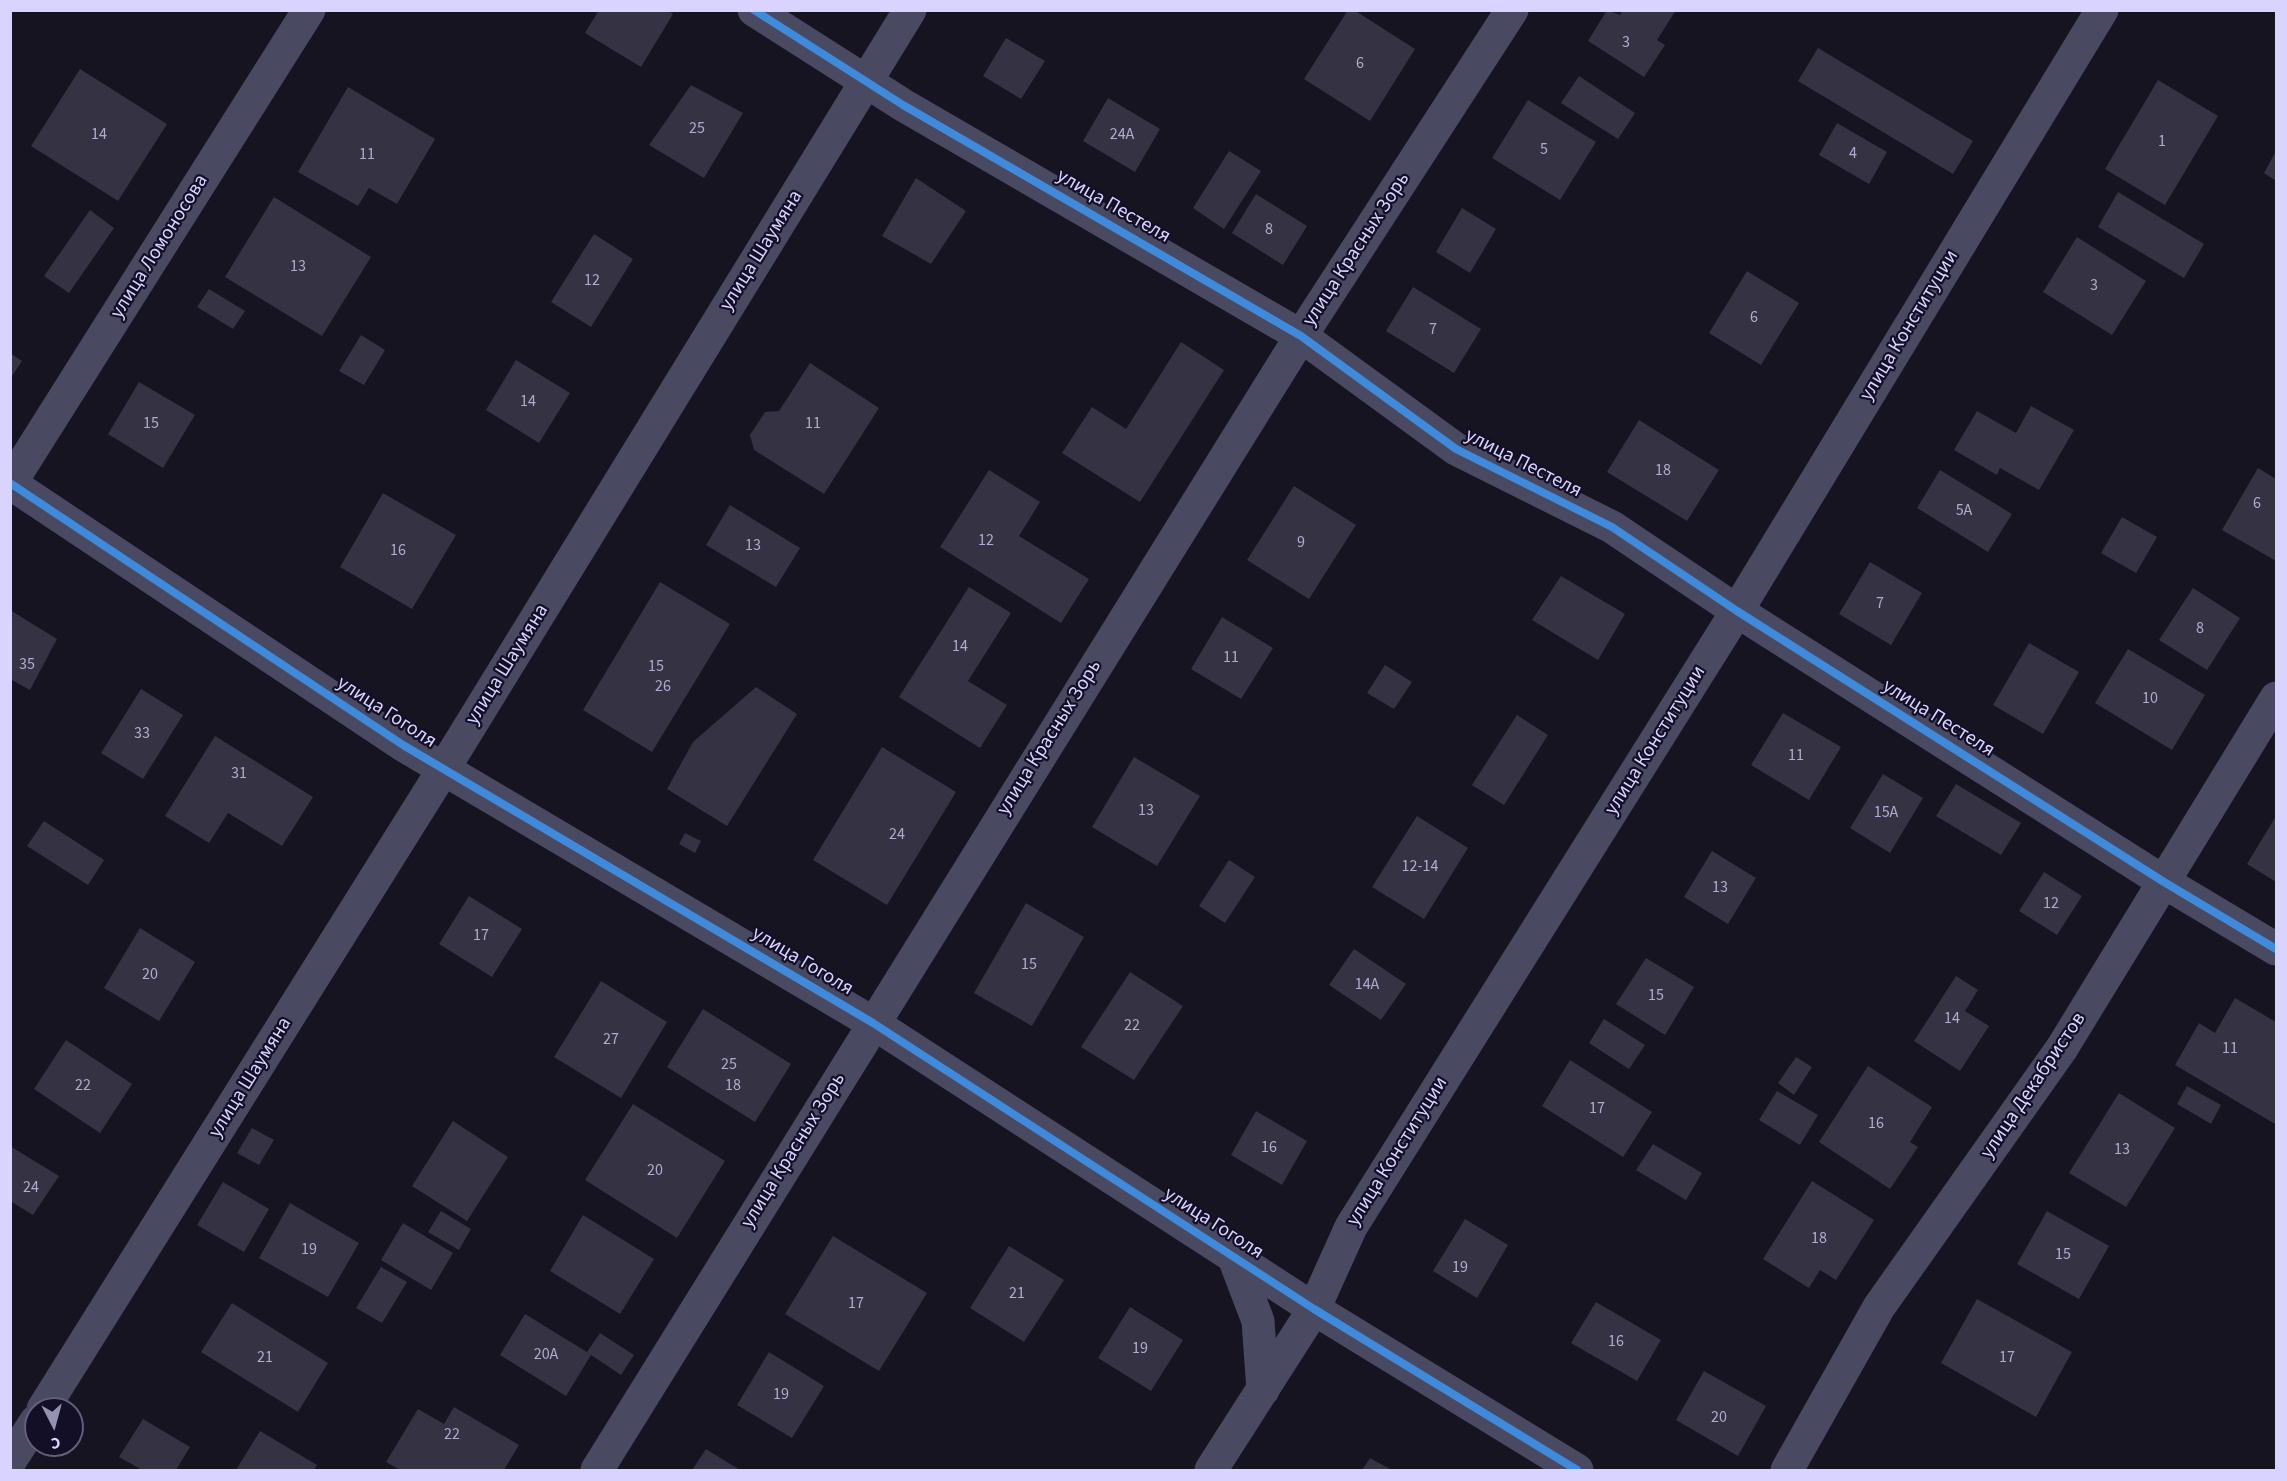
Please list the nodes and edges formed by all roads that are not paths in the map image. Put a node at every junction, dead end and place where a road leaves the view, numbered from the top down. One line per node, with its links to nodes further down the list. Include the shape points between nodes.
1 (309, 10): 8 (street, улица Ломоносова)
2 (754, 10): 6 (street, улица Пестеля)
3 (910, 10): 6 (street, улица Шаумяна)
4 (1512, 10): 7 (street, улица Красных Зорь)
5 (2102, 10): 9 (street, улица Конституции)
6 (866, 82): 7 (street, улица Пестеля); 11 (street, улица Шаумяна)
7 (1301, 336): 9 (street, улица Пестеля, via 1456,449 1612,527); 14 (street, улица Красных Зорь)
8 (11, 483): 11 (street, улица Гоголя)
9 (1737, 610): 12 (street, улица Пестеля); 16 (street, улица Конституции, via 1351,1227)
10 (2277, 698): 12 (street, улица Декабристов)
11 (443, 770): 14 (street, улица Гоголя); 18 (street, улица Шаумяна)
12 (2164, 882): 13 (street, улица Пестеля); 24 (street, улица Декабристов, via 2062,1048 1879,1307)
13 (2277, 950)
14 (873, 1023): 15 (street, улица Гоголя); 21 (street, улица Красных Зорь)
15 (1234, 1258): 16 (street, улица Гоголя); 17 (street, via 1258,1321)
16 (1314, 1309): 17 (street, улица Конституции); 23 (street, улица Гоголя)
17 (1263, 1390): 22 (street, улица Конституции)
18 (51, 1397)
19 (24, 1446): 20 (street)
20 (16, 1463)
21 (597, 1470)
22 (1211, 1470)
23 (1577, 1470)
24 (1787, 1470)

